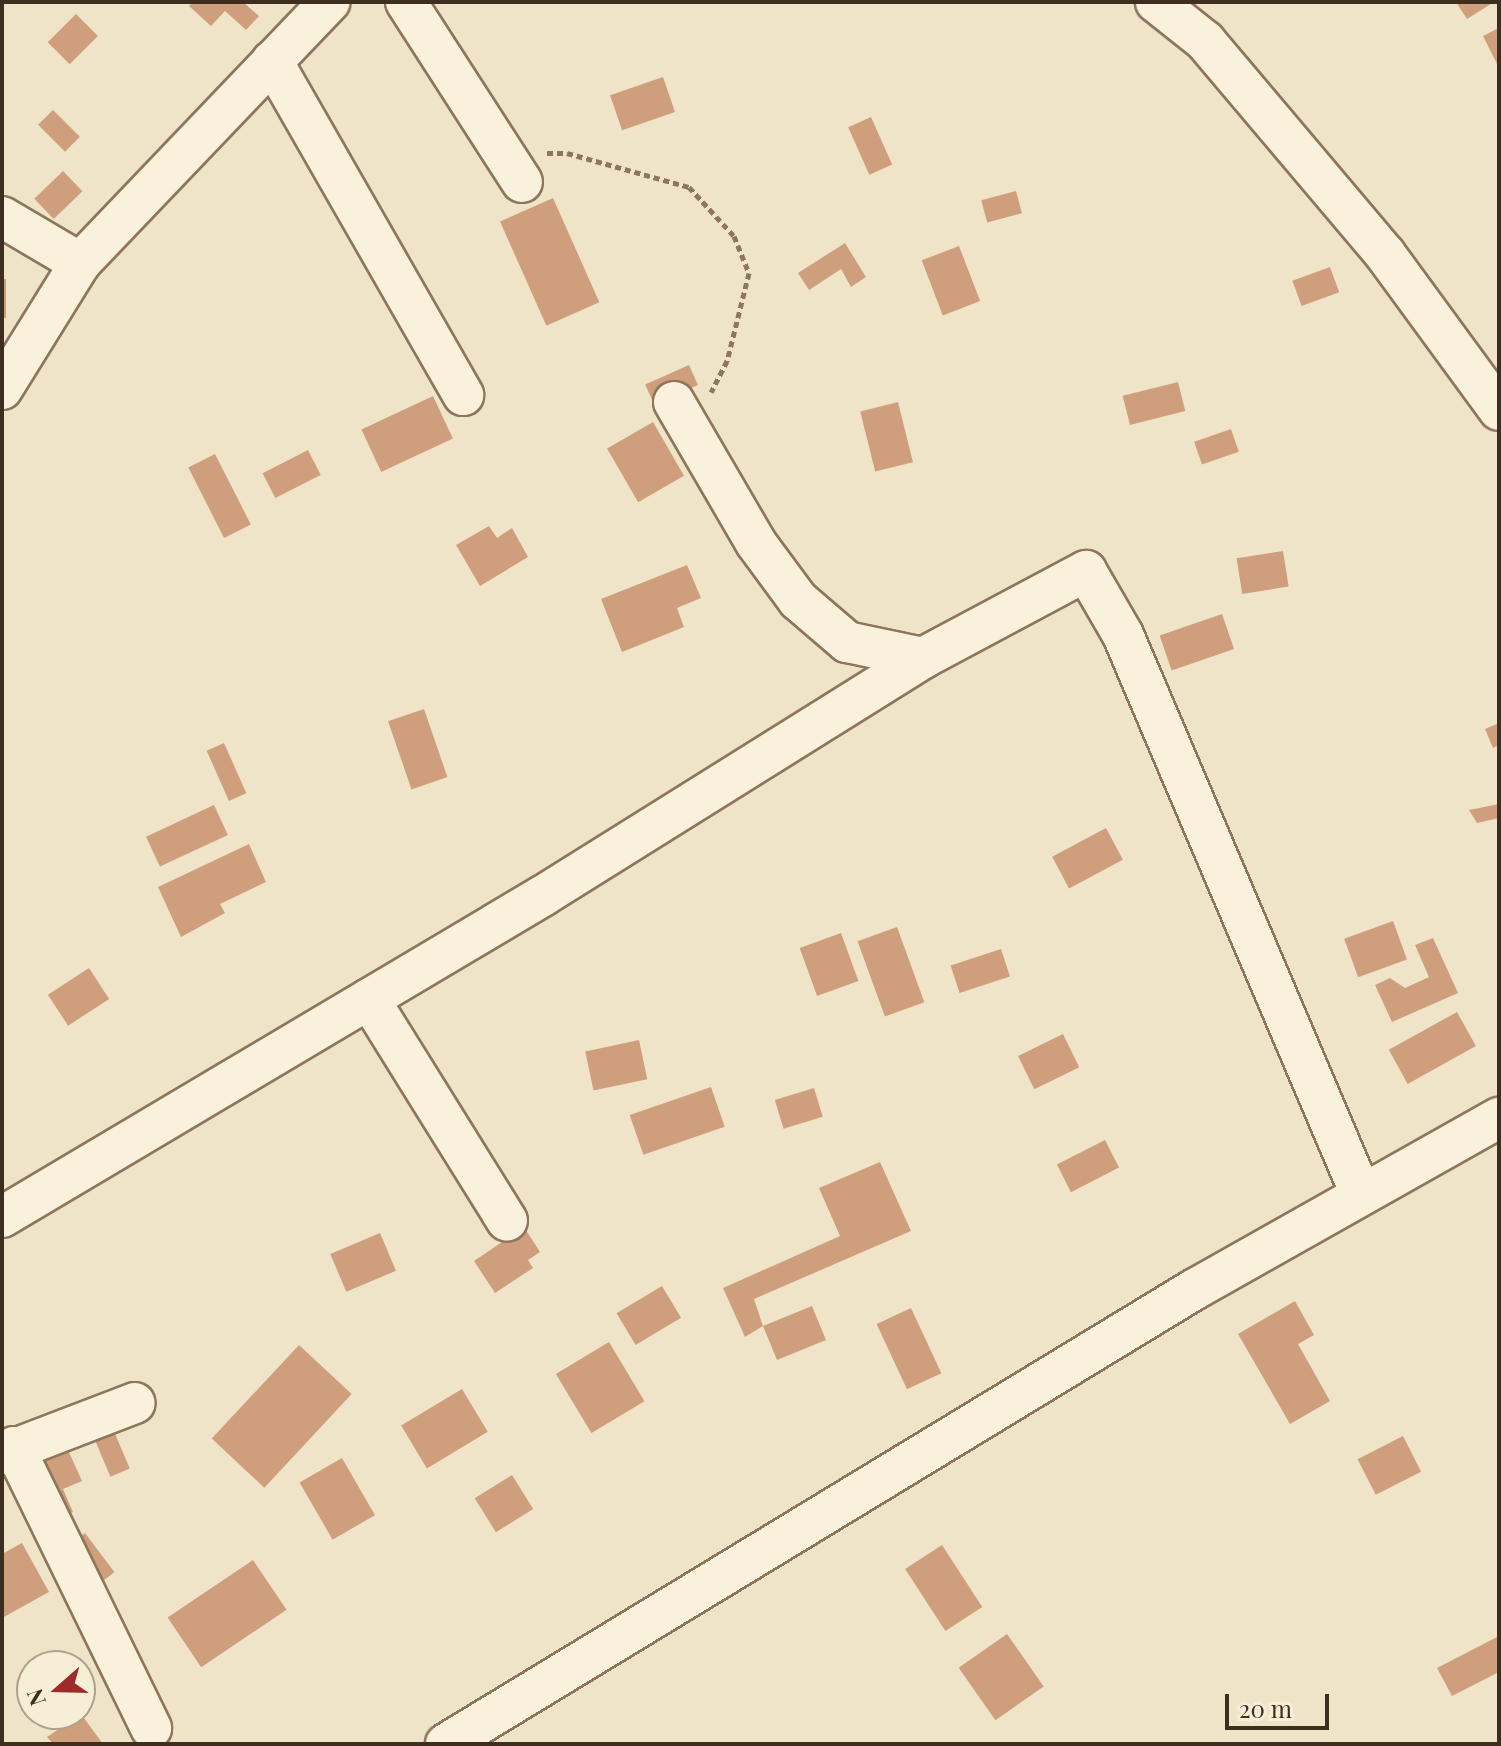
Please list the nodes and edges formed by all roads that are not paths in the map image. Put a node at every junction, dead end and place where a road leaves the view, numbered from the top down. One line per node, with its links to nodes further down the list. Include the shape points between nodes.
1 (329, 2): 4 (street)
2 (406, 2): 5 (street)
3 (1156, 2): 10 (street, via 1205,41 1385,254)
4 (272, 61): 7 (street); 9 (street)
5 (513, 167)
6 (2, 217): 7 (street)
7 (80, 263): 8 (street)
8 (2, 389)
9 (463, 395)
10 (1499, 410)
11 (683, 417): 12 (street, via 756,543 798,600 847,642)
12 (923, 658): 13 (street); 15 (street, via 1086,571 1123,635)
13 (369, 999): 16 (street); 17 (street)
14 (1499, 1118): 15 (street)
15 (1361, 1194): 21 (street, via 1195,1289)
16 (2, 1217)
17 (507, 1221)
18 (135, 1403): 19 (street)
19 (8, 1451): 20 (street)
20 (151, 1728)
21 (446, 1744)

